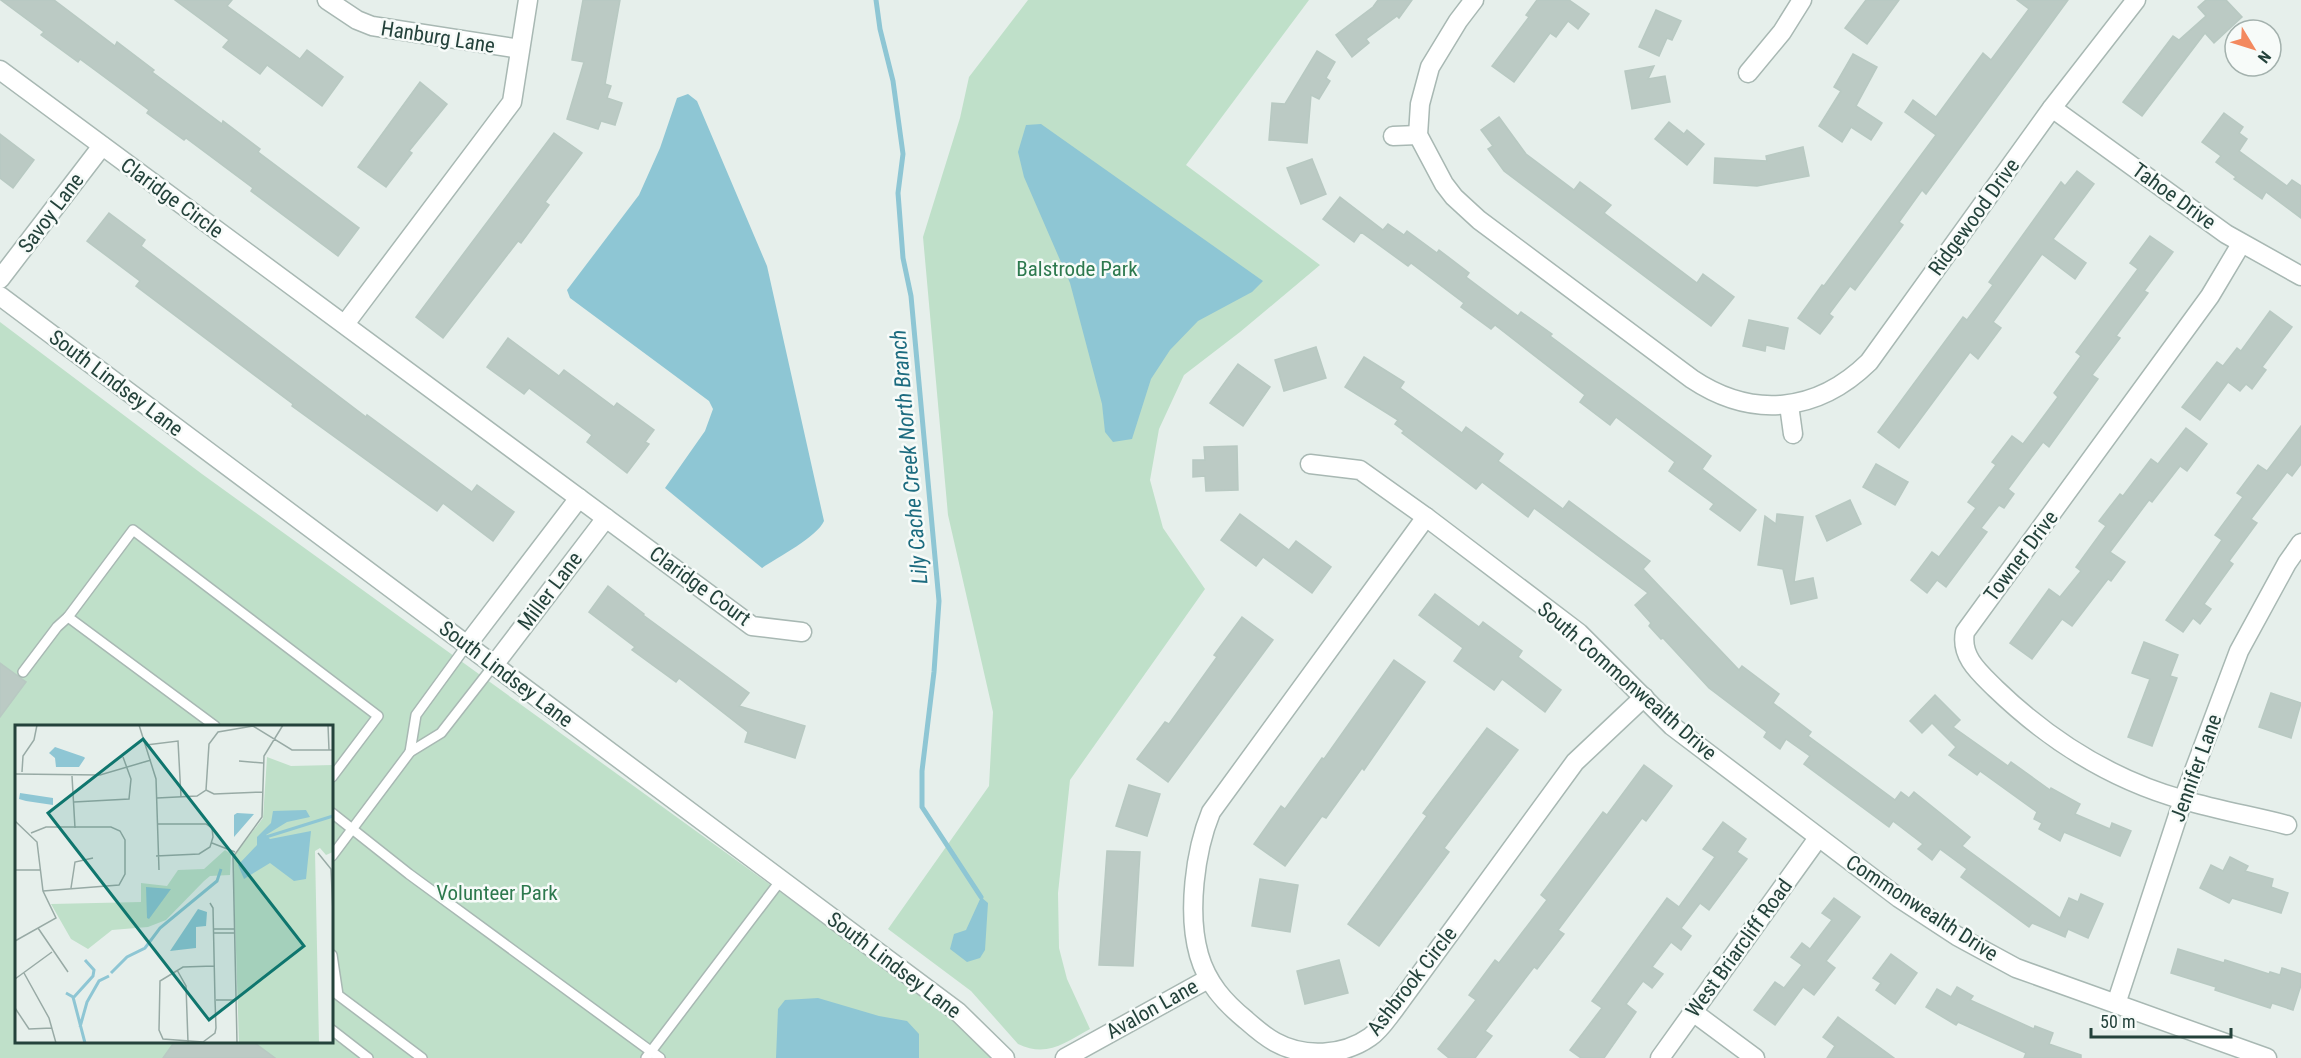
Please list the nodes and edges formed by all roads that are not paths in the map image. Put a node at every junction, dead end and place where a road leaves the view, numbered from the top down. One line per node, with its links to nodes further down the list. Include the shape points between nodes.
1 (327, 0): 6 (street, Hanburg Lane, via 357,20 387,30)
2 (528, 0): 6 (street)
3 (1474, 0): 10 (street, via 1430,67 1420,104)
4 (1802, 0): 8 (street)
5 (2136, 0): 9 (street, Ridgewood Drive)
6 (520, 49): 17 (street, via 512,102)
7 (0, 70): 12 (street, Claridge Circle)
8 (1748, 73)
9 (2052, 108): 13 (street, Tahoe Drive); 18 (street, Ridgewood Drive, via 1869,362 1847,382 1822,396)
10 (1418, 135): 11 (street); 18 (street, Ridgewood Drive, via 1444,184 1466,210 1692,379 1738,401 1760,406)
11 (1394, 136)
12 (102, 146): 15 (street, Savoy Lane); 17 (street, Claridge Circle)
13 (2241, 244): 14 (street, Tahoe Drive); 34 (street, Towner Drive, via 2210,296 1963,639 1968,658 1980,673 2046,734 2087,760)
14 (2301, 276)
15 (0, 279)
16 (0, 296): 27 (street, South Lindsey Lane)
17 (345, 324): 21 (street, Claridge Circle)
18 (1788, 405): 19 (street)
19 (1793, 434)
20 (1310, 464): 22 (street, South Commonwealth Drive, via 1360,470)
21 (579, 498): 23 (street, Claridge Circle); 27 (street, Miller Lane)
22 (1426, 517): 30 (street, South Commonwealth Drive, via 1579,633); 42 (street, Ashbrook Circle, via 1211,812 1200,845 1194,922 1199,957)
23 (606, 518): 26 (street, Claridge Court, via 752,626); 28 (street, Miller Lane)
24 (2301, 543): 34 (street, Jennifer Lane, via 2239,651)
25 (68, 617): 29 (lane); 31 (lane); 33 (lane, via 133,530 378,716)
26 (802, 632)
27 (467, 645): 28 (street, South Lindsey Lane); 32 (lane, via 416,715)
28 (494, 665): 32 (lane, via 441,733); 40 (street, South Lindsey Lane)
29 (23, 672)
30 (1644, 697): 38 (street, South Commonwealth Drive, via 1671,726); 42 (street, Ashbrook Circle, via 1575,762 1372,1036 1337,1052 1293,1049 1275,1042 1240,1016)
31 (214, 725)
32 (410, 752): 37 (lane)
33 (333, 776)
34 (2183, 800): 36 (street); 43 (street, Jennifer Lane)
35 (333, 814): 37 (lane)
36 (2286, 825)
37 (352, 828): 39 (lane); 46 (lane)
38 (1818, 838): 43 (street, Commonwealth Drive, via 1957,936 2016,968); 44 (street, West Briarcliff Road)
39 (333, 855)
40 (780, 880): 46 (lane); 51 (street, South Lindsey Lane, via 958,1012)
41 (333, 962): 49 (lane, via 338,995)
42 (1208, 979): 52 (street, Avalon Lane)
43 (2116, 1004): 47 (street, Commonwealth Drive)
44 (1693, 1012): 53 (street, West Briarcliff Road); 54 (street)
45 (333, 1031): 48 (lane)
46 (649, 1054): 50 (lane)
47 (2245, 1055): 55 (street, Commonwealth Drive)
48 (368, 1058)
49 (422, 1058)
50 (660, 1058)
51 (1005, 1058)
52 (1065, 1058)
53 (1660, 1058)
54 (1755, 1058)
55 (2267, 1058)

